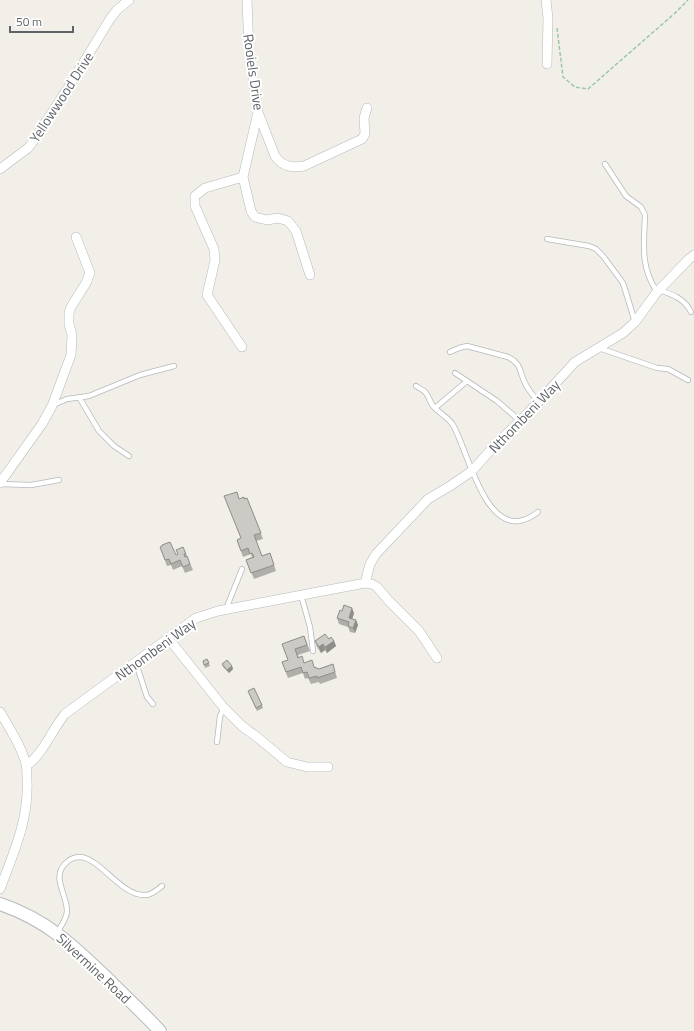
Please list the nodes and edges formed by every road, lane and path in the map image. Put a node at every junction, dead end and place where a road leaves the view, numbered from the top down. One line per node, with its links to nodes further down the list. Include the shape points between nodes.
1 (129, 0): 10 (street, Yellowwood Drive, via 110,19 32,143)
2 (247, 0): 8 (street, Rooiels Drive, via 249,51)
3 (546, 0): 6 (street)
4 (688, 0): 5 (path, via 588,89 575,87 563,77)
5 (557, 28)
6 (547, 64)
7 (367, 108): 8 (street, Rooiels Drive, via 364,118 365,134 362,139 304,166 294,167 282,163 276,156)
8 (258, 112): 11 (street)
9 (605, 164): 16 (lane, via 626,196 644,211 644,261 647,274)
10 (0, 169)
11 (243, 177): 15 (street, via 251,211 255,217 288,221 296,231); 19 (street, via 205,188 195,196 194,206 214,249 215,260 207,295)
12 (76, 237): 29 (street, via 90,273 69,313 71,355)
13 (547, 238): 18 (lane, via 596,249 623,283)
14 (694, 255): 16 (street, Nthombeni Way)
15 (310, 276)
16 (658, 291): 17 (lane, via 671,294 685,302); 18 (street, Nthombeni Way)
17 (691, 312)
18 (635, 322): 20 (street, Nthombeni Way)
19 (242, 347)
20 (599, 348): 25 (lane, via 657,368 668,369); 28 (street, Nthombeni Way, via 575,362)
21 (450, 352): 28 (lane, via 467,346 514,360)
22 (174, 366): 27 (lane, via 140,375 89,396)
23 (455, 373): 24 (lane)
24 (467, 380): 30 (lane); 31 (lane)
25 (688, 380)
26 (416, 386): 30 (lane, via 425,392)
27 (79, 397): 29 (lane); 32 (lane, via 99,431)
28 (538, 402): 31 (street, Nthombeni Way)
29 (52, 406): 35 (street)
30 (435, 408): 33 (lane, via 453,426)
31 (520, 421): 33 (street, Nthombeni Way)
32 (129, 456)
33 (472, 471): 36 (lane, via 483,495 498,514 509,520 519,521); 38 (street, Nthombeni Way, via 428,499 404,524 372,559)
34 (59, 480): 35 (lane, via 31,485)
35 (0, 484)
36 (538, 512)
37 (242, 569): 40 (lane)
38 (365, 583): 39 (street, Nthombeni Way); 43 (street, via 377,587 419,631)
39 (301, 595): 40 (street, Nthombeni Way); 42 (lane, via 310,627)
40 (226, 609): 41 (street, Nthombeni Way, via 196,618)
41 (169, 639): 44 (street, Nthombeni Way); 46 (street)
42 (313, 651)
43 (437, 658)
44 (136, 663): 45 (lane, via 147,697); 49 (street, Nthombeni Way, via 65,714 38,756)
45 (153, 704)
46 (224, 708): 48 (lane, via 220,716); 50 (street, via 238,723 287,762 307,767)
47 (0, 712): 49 (street, via 17,741)
48 (217, 742)
49 (26, 766): 52 (street, via 26,813)
50 (328, 767)
51 (162, 886): 54 (lane, via 151,894 141,895 126,888 86,858 75,857 68,860 62,868 59,881 67,914)
52 (0, 889)
53 (0, 904): 54 (street, Silvermine Road, via 33,918)
54 (57, 933): 55 (street, Silvermine Road)
55 (160, 1031)

